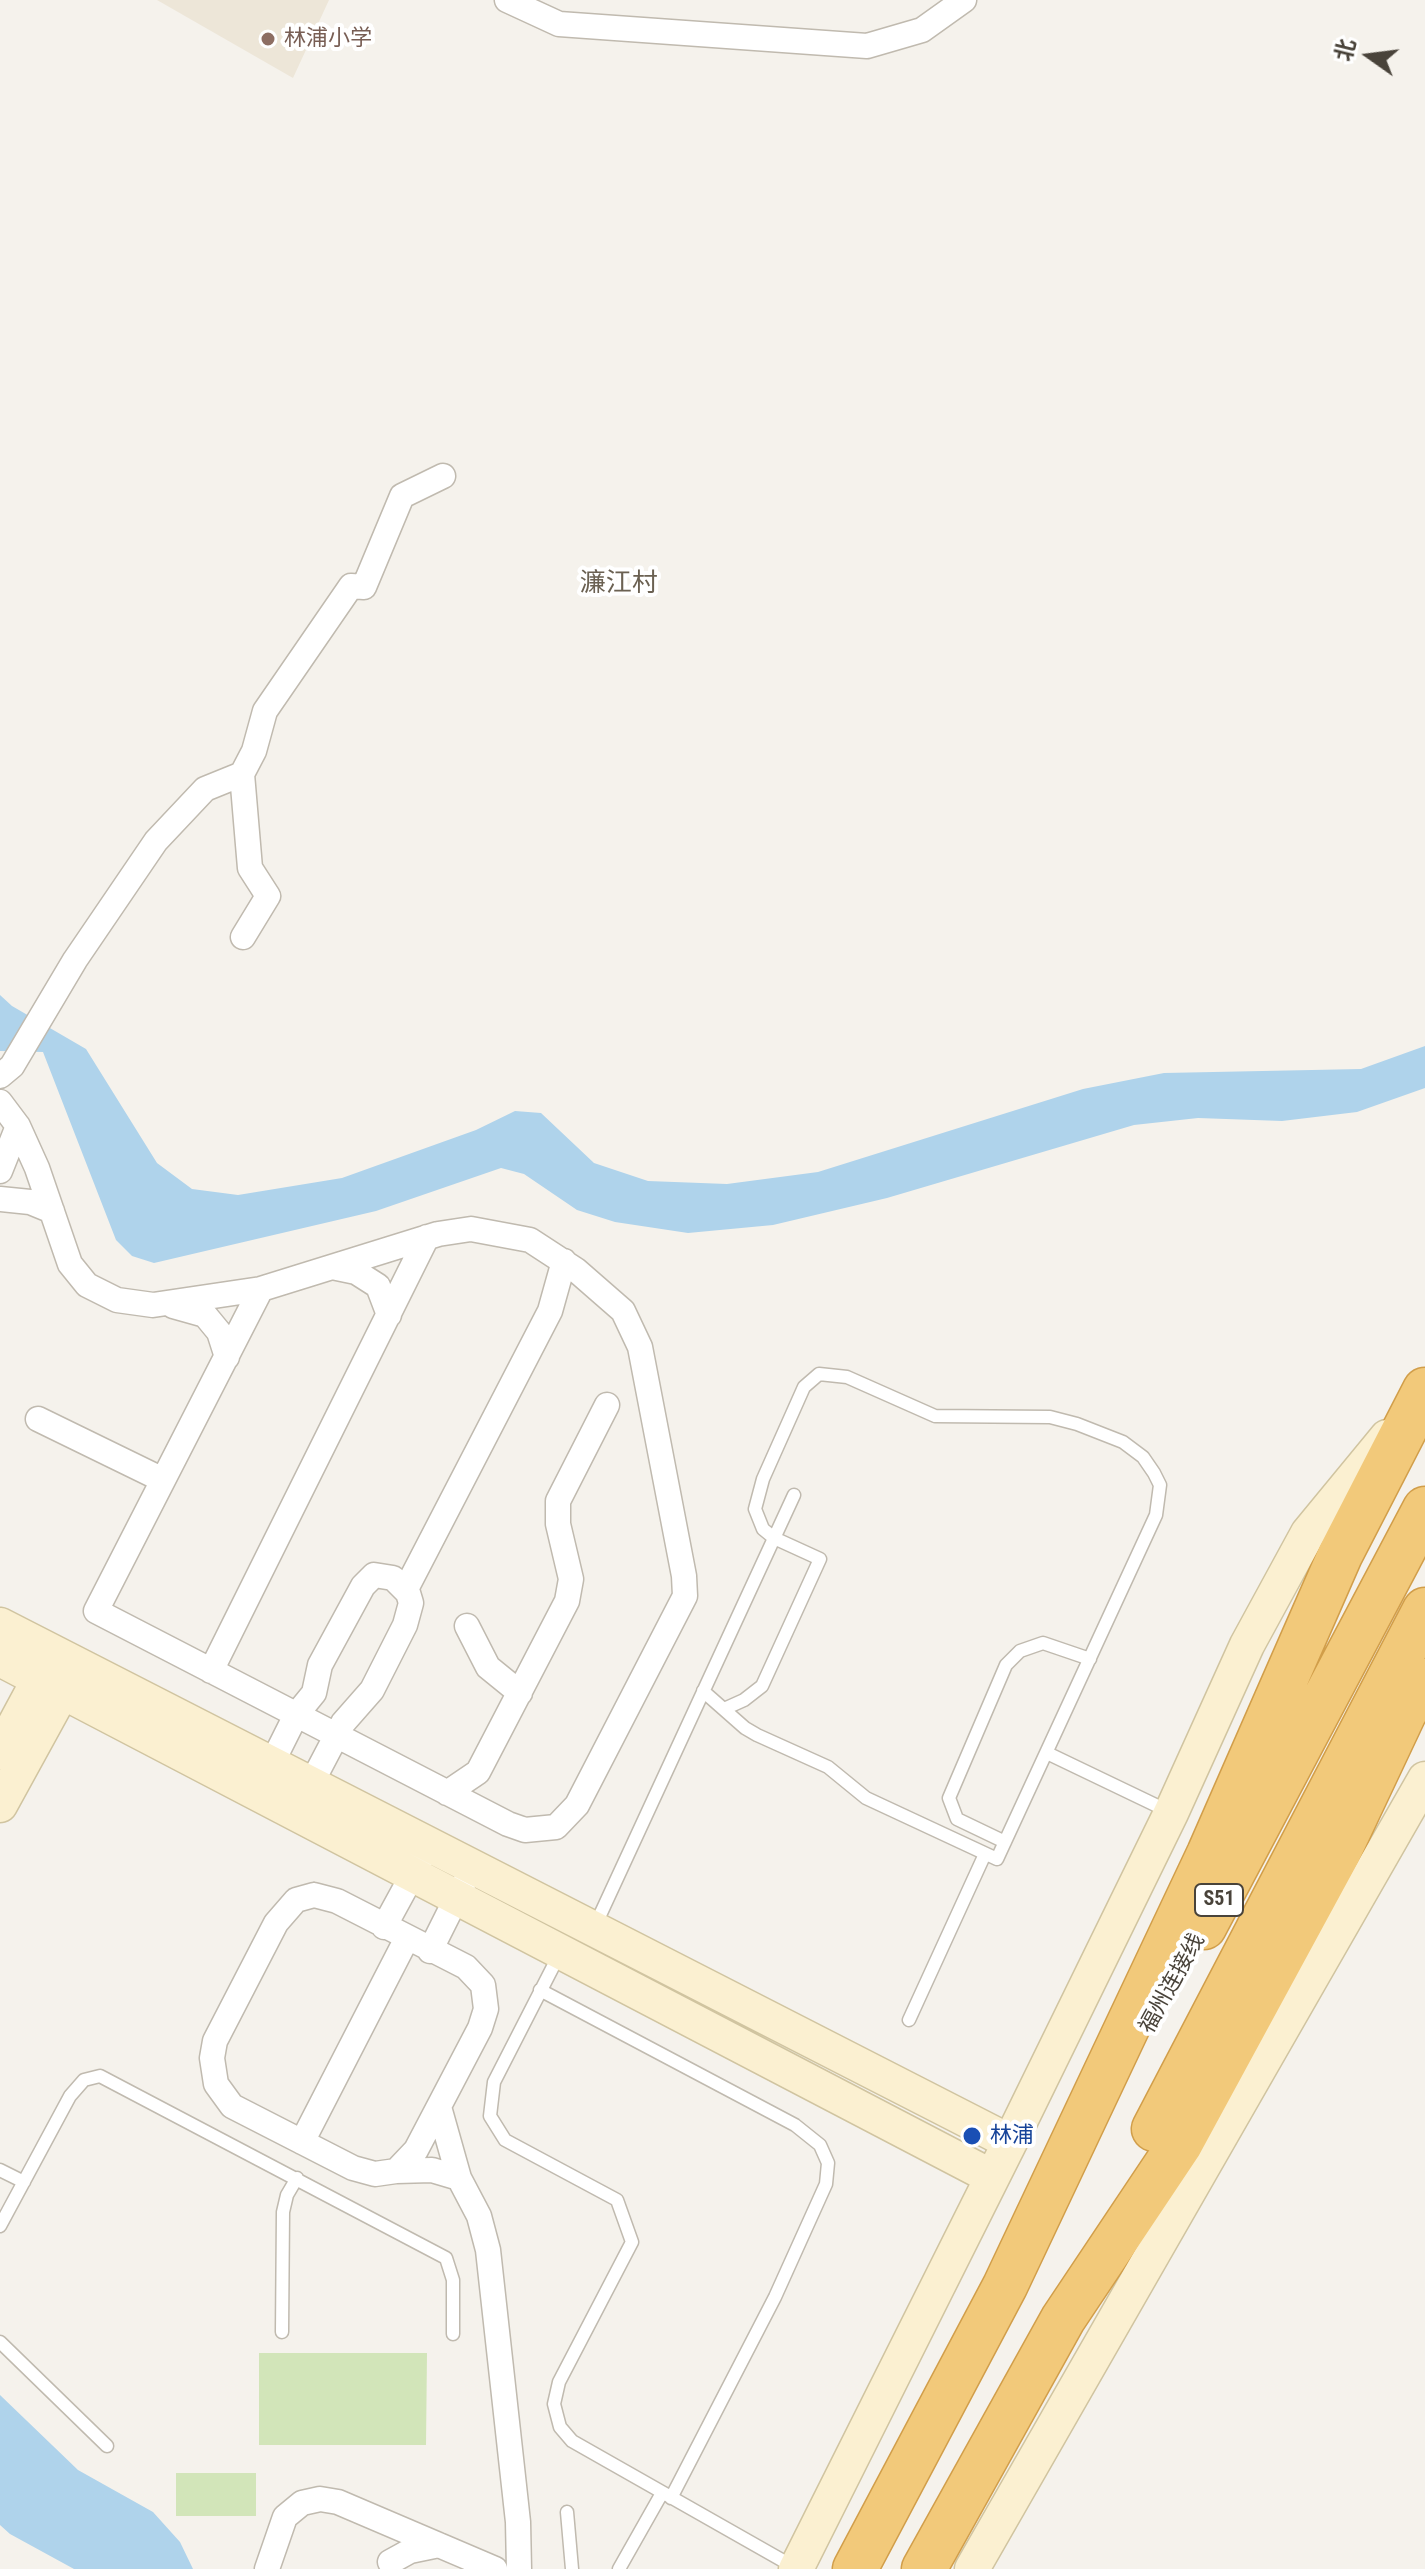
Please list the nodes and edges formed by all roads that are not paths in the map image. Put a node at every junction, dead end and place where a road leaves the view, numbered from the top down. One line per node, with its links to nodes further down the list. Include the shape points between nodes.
1 (507, 0): 2 (street, via 559,24 867,46 922,30)
2 (964, 0)
3 (443, 476): 4 (street, via 402,496 364,587 351,586 265,711)
4 (242, 774): 5 (street, via 250,868 268,896); 6 (street, via 205,789 156,841 75,960 12,1066)
5 (243, 937)
6 (0, 1076)
7 (0, 1102): 8 (street)
8 (18, 1126): 9 (street); 11 (street)
9 (0, 1171)
10 (0, 1199): 11 (street)
11 (52, 1211): 17 (street, via 78,1276 101,1294)
12 (427, 1237): 13 (street, via 457,1229 500,1232 530,1240); 14 (street); 19 (street)
13 (564, 1261): 16 (street); 18 (street)
14 (331, 1267): 15 (street); 19 (street, via 356,1272 378,1286)
15 (261, 1289): 17 (street); 20 (street)
16 (605, 1294): 18 (street, via 573,1294); 50 (street, via 630,1322 640,1347 685,1596 571,1815 556,1827 535,1831)
17 (153, 1305): 20 (street, via 205,1315 219,1332)
18 (550, 1311): 28 (street)
19 (389, 1315): 34 (street)
20 (227, 1357): 24 (street)
21 (1425, 1390): 51 (street, via 1308,1533 1247,1645); 76 (highway, via 1340,1555 1209,1854)
22 (607, 1405): 38 (street, via 558,1501 570,1590)
23 (38, 1419): 24 (street)
24 (163, 1480): 34 (street, via 96,1611)
25 (794, 1495): 27 (lane)
26 (1425, 1509): 76 (highway, 福州连接线 / S51, via 1236,1871)
27 (774, 1538): 33 (lane, via 758,1520 756,1496 804,1387 819,1374 847,1377 935,1416 1050,1417 1100,1432 1143,1457 1160,1485 1161,1500); 37 (lane); 39 (lane, via 820,1559 762,1686)
28 (406, 1589): 40 (street, via 382,1575 374,1575 363,1586 320,1665 314,1693); 41 (street, via 411,1603 405,1625 368,1698)
29 (1425, 1610): 77 (highway, S51, via 1153,2130)
30 (0, 1625): 35 (street)
31 (467, 1626): 38 (street, via 488,1667)
32 (0, 1659): 35 (street)
33 (1090, 1659): 43 (lane); 52 (lane, via 1043,1643 1020,1651 1006,1665 949,1798 957,1819)
34 (211, 1671): 40 (street)
35 (58, 1672): 42 (street); 44 (street); 49 (street); 56 (street)
36 (1425, 1681): 77 (highway, via 1180,2144)
37 (703, 1691): 39 (lane); 59 (lane)
38 (520, 1693): 45 (street)
39 (724, 1709): 54 (lane, via 757,1735 839,1774 866,1798)
40 (296, 1715): 41 (street); 44 (street)
41 (336, 1735): 47 (street); 48 (street)
42 (0, 1752)
43 (1047, 1753): 51 (lane); 52 (lane)
44 (271, 1765): 47 (street)
45 (478, 1772): 48 (street); 50 (street)
46 (1425, 1779): 95 (street)
47 (311, 1784): 53 (street)
48 (447, 1793): 50 (street)
49 (0, 1805)
50 (485, 1812)
51 (1171, 1813): 67 (street)
52 (1005, 1842): 54 (lane, via 997,1859)
53 (429, 1844): 55 (street); 56 (street)
54 (985, 1854): 64 (lane)
55 (472, 1867): 57 (street); 59 (street)
56 (412, 1874): 57 (street); 58 (street)
57 (457, 1898): 61 (street); 62 (street)
58 (384, 1927): 60 (street); 66 (street, via 326,1897 296,1900 276,1923 215,2041 213,2074 224,2099)
59 (594, 1929): 67 (street)
60 (406, 1940): 61 (street); 66 (street)
61 (430, 1951): 65 (street, via 474,1972 486,2000 480,2028)
62 (560, 1952): 63 (lane); 70 (street)
63 (540, 1990): 82 (lane, via 494,2082 488,2106 493,2125 505,2140 617,2200 632,2242 559,2382 555,2416 572,2441); 82 (lane, via 795,2125 820,2145 828,2163 826,2184 775,2297)
64 (909, 2020)
65 (439, 2107): 69 (street, via 416,2150); 72 (street)
66 (302, 2142): 69 (street, via 366,2172)
67 (1010, 2142): 70 (street)
68 (0, 2170): 73 (lane)
69 (396, 2171): 72 (street, via 432,2170)
70 (992, 2177): 92 (street)
71 (297, 2178): 73 (lane, via 109,2079 91,2076 70,2096); 78 (lane, via 283,2212); 79 (lane, via 446,2258 453,2280)
72 (459, 2178): 89 (street, via 474,2202 488,2250)
73 (24, 2182): 74 (lane)
74 (5, 2204): 75 (lane)
75 (0, 2226)
76 (1005, 2286): 93 (highway)
77 (1063, 2319): 94 (highway)
78 (282, 2332)
79 (453, 2334)
80 (0, 2342): 81 (lane)
81 (107, 2446)
82 (667, 2496): 91 (lane); 92 (lane)
83 (567, 2512): 90 (lane)
84 (385, 2521): 85 (street); 86 (street); 87 (street, via 327,2499 302,2503 285,2517)
85 (439, 2545): 86 (street, via 419,2548); 88 (street)
86 (389, 2566)
87 (267, 2569)
88 (495, 2569)
89 (519, 2569)
90 (572, 2569)
91 (619, 2569)
92 (796, 2569)
93 (855, 2569)
94 (924, 2569)
95 (972, 2569)

